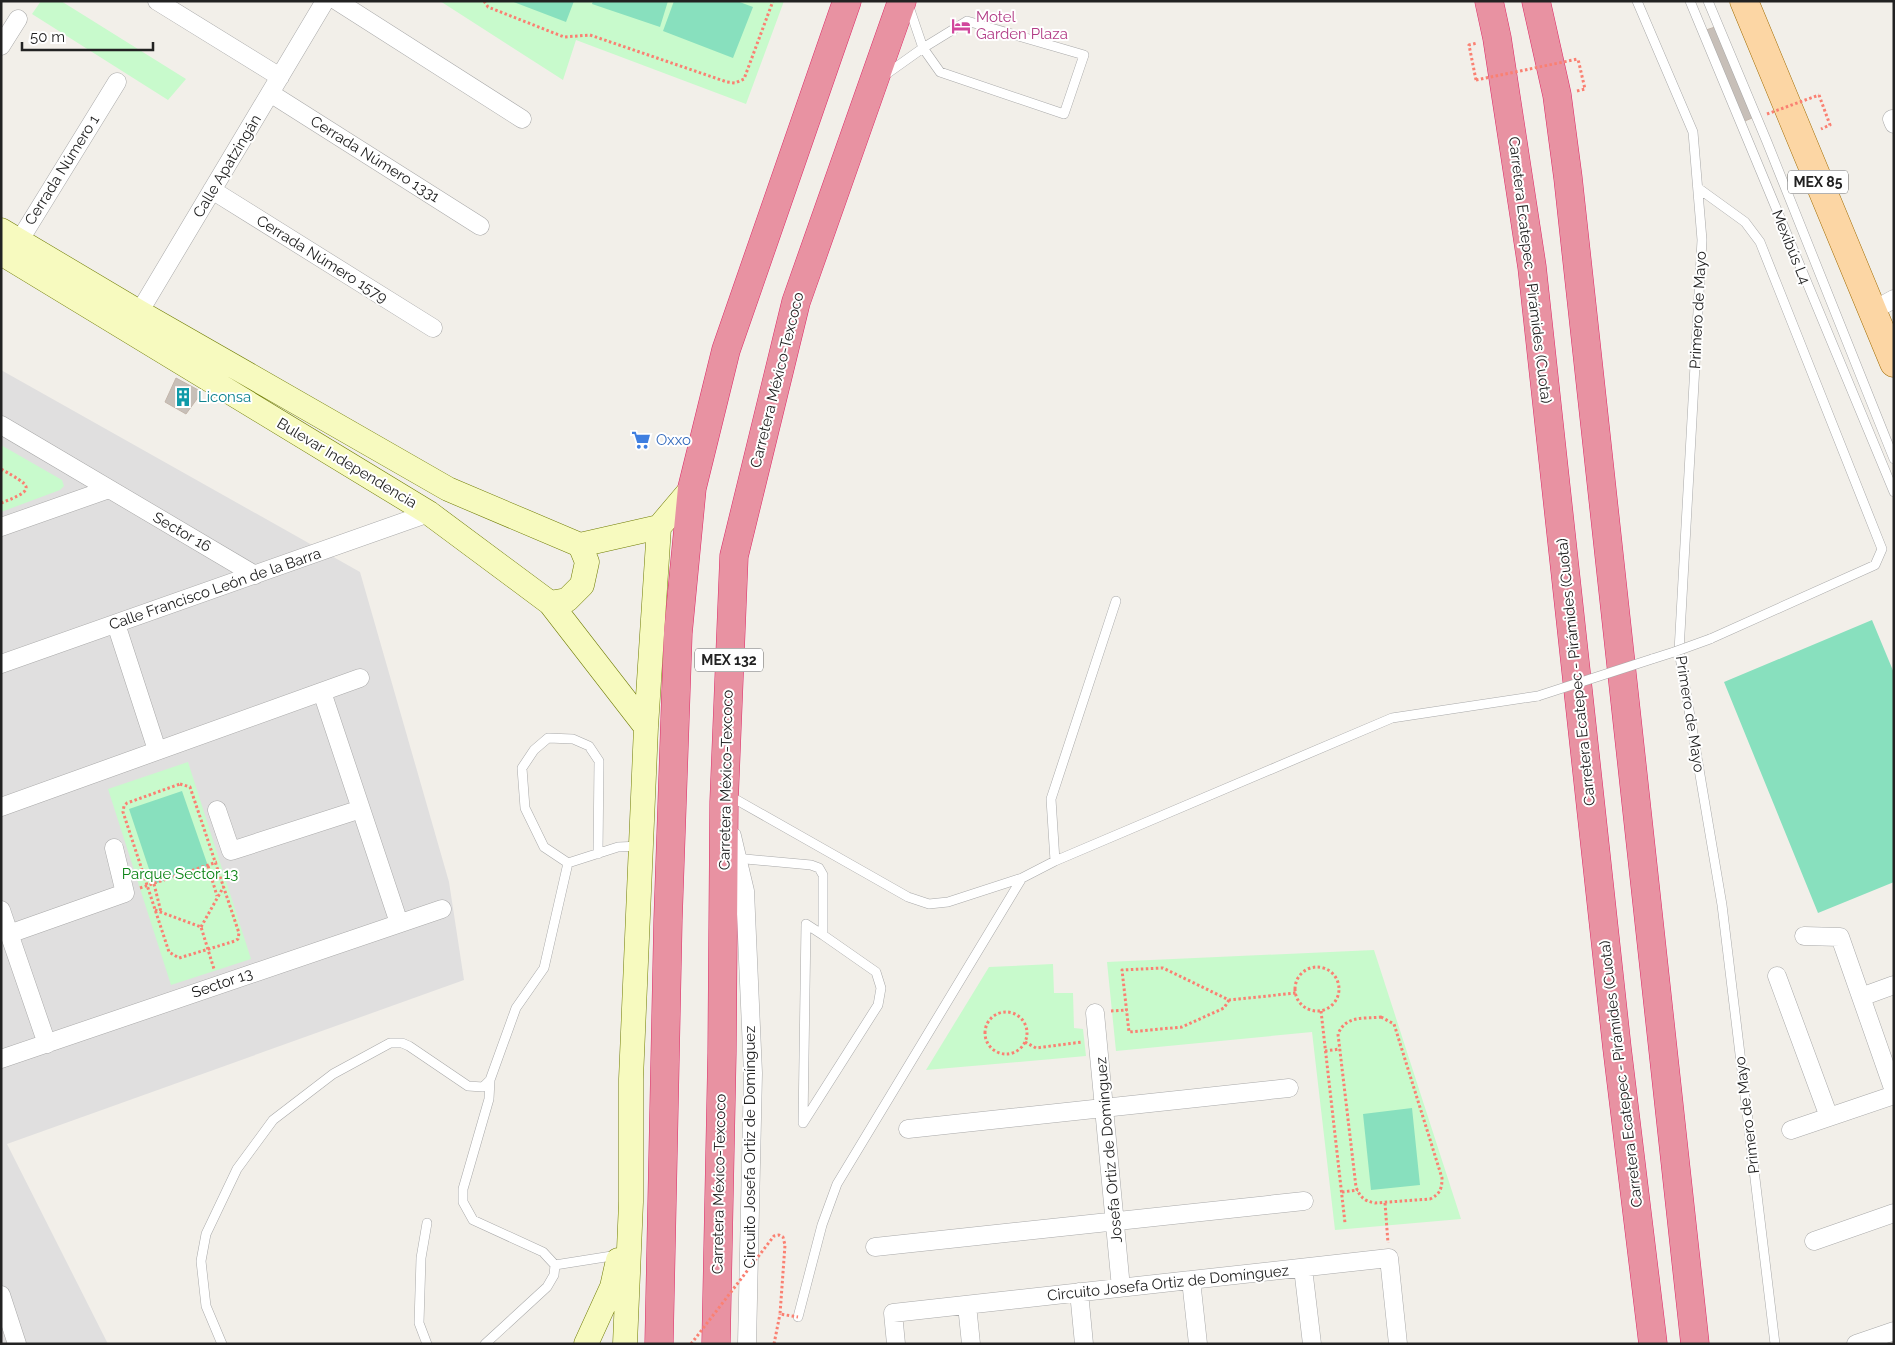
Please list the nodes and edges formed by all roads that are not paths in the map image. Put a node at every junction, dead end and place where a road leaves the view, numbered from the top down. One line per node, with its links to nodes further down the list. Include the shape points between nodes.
1 (157, 1): 16 (street)
2 (325, 1): 16 (street, Calle Apatzingán)
3 (337, 1): 20 (street)
4 (847, 1): 31 (highway, MEX 132, via 726,350)
5 (902, 1): 18 (highway, Carretera México-Texcoco / MEX 132)
6 (907, 1): 15 (lane)
7 (1489, 1): 109 (highway, Carretera Ecatepec - Pirámides (Cuota), via 1532,267 1617,1048)
8 (1536, 1): 110 (highway, via 1557,95 1568,178)
9 (1637, 1): 21 (lane, Primero de Mayo, via 1693,132)
10 (1690, 1): 33 (lane, Mexibús L4)
11 (1708, 1): 30 (lane, Mexibús L4)
12 (1744, 1): 25 (main road, MEX 85)
13 (18, 19): 14 (street)
14 (1, 46)
15 (923, 48): 15 (lane, via 967,21 1084,55 1064,114 940,72); 18 (lane)
16 (280, 77): 19 (street, Calle Apatzingán)
17 (117, 82): 24 (street, Cerrada Número 1)
18 (874, 82): 47 (highway, Carretera México-Texcoco / MEX 132, via 796,302 734,556)
19 (270, 93): 22 (street, Calle Apatzingán); 23 (street, Cerrada Número 1331)
20 (522, 119)
21 (1698, 188): 55 (lane, bridge, via 1745,222 1760,242 1882,549 1875,565 1710,639 1538,696 1392,718); 111 (lane, Primero de Mayo, via 1702,240 1679,651 1722,905)
22 (212, 190): 26 (street, Calle Apatzingán); 27 (street, Cerrada Número 1579)
23 (480, 226)
24 (8, 245): 26 (street, Bulevar Independencia)
25 (1883, 305): 28 (main road, MEX 85)
26 (134, 321): 34 (street, Bulevar Independencia); 37 (street, Bulevar Independencia, via 448,489)
27 (433, 328)
28 (1891, 348)
29 (1, 425): 32 (street, Sector 16)
30 (1894, 459)
31 (692, 488): 36 (street); 100 (highway, MEX 132, via 678,633)
32 (109, 490): 35 (street); 38 (street, Sector 16)
33 (1894, 492)
34 (429, 514): 38 (street, Calle Francisco León de la Barra); 40 (street, Bulevar Independencia)
35 (1, 527)
36 (660, 527): 37 (street); 45 (street)
37 (580, 545): 40 (street, via 587,562 582,585 567,600)
38 (255, 575): 41 (street, Calle Francisco León de la Barra)
39 (1116, 601): 55 (lane, via 1051,799)
40 (550, 603): 45 (street, Bulevar Independencia)
41 (116, 624): 42 (street, Calle Francisco León de la Barra); 46 (street)
42 (1, 664)
43 (360, 678): 44 (street)
44 (322, 692): 46 (street); 49 (street)
45 (646, 727): 51 (street)
46 (157, 750): 48 (street)
47 (724, 798): 54 (highway, Carretera México-Texcoco / MEX 132); 57 (lane, via 908,897 929,904 948,902)
48 (1, 807)
49 (361, 809): 50 (street, via 231,851); 60 (street)
50 (218, 810)
51 (641, 846): 53 (lane, via 618,847); 78 (street, via 631,1079)
52 (114, 848): 61 (street, via 126,893)
53 (598, 854): 56 (lane); 56 (lane, via 598,761 589,746 573,739 548,738 534,750 522,768 525,808 544,847)
54 (730, 858): 62 (lane, via 819,868 823,875); 101 (highway, Carretera México-Texcoco / MEX 132); 102 (street, Circuito Josefa Ortiz de Domínguez, via 745,891 753,1072)
55 (1055, 861): 57 (lane)
56 (568, 864): 70 (lane, via 544,968 516,1008)
57 (1022, 878): 92 (lane, via 837,1184 822,1225)
58 (442, 909): 60 (street, Sector 13)
59 (1, 910): 61 (street)
60 (399, 924): 68 (street, Sector 13)
61 (9, 934): 68 (street)
62 (823, 935): 62 (lane, via 806,924 803,1123 878,1005 881,988 876,972)
63 (1804, 936): 66 (street, via 1840,937)
64 (1777, 976): 74 (street)
65 (1894, 985): 66 (street)
66 (1861, 997): 72 (street)
67 (1096, 1013): 73 (street, Josefa Ortiz de Domínguez)
68 (46, 1044): 69 (street, Sector 13)
69 (1, 1059)
70 (490, 1080): 85 (lane, via 489,1099 463,1189 463,1202 473,1220 543,1252); 95 (lane, via 483,1087 468,1086 409,1046 390,1043 333,1074 273,1120 237,1169 206,1234 201,1260 206,1306)
71 (1289, 1088): 73 (street)
72 (1894, 1093): 74 (street)
73 (1105, 1109): 75 (street); 80 (street, Josefa Ortiz de Domínguez)
74 (1829, 1117): 76 (street)
75 (908, 1129)
76 (1791, 1130)
77 (1304, 1201): 80 (street)
78 (630, 1202): 84 (street); 99 (street)
79 (1894, 1213): 82 (street)
80 (1116, 1220): 83 (street); 88 (street, Josefa Ortiz de Domínguez)
81 (427, 1223): 96 (lane, via 421,1258 419,1323)
82 (1814, 1241)
83 (875, 1248)
84 (619, 1254): 85 (lane); 98 (street, via 612,1287)
85 (554, 1265): 97 (lane, via 554,1275 547,1287)
86 (1303, 1268): 87 (street, Circuito Josefa Ortiz de Domínguez); 107 (street); 108 (street, Circuito Josefa Ortiz de Domínguez, via 1389,1258)
87 (1191, 1280): 88 (street, Circuito Josefa Ortiz de Domínguez); 106 (street)
88 (1121, 1288): 89 (street, Circuito Josefa Ortiz de Domínguez)
89 (1079, 1292): 91 (street, Circuito Josefa Ortiz de Domínguez); 105 (street)
90 (1, 1295): 94 (street)
91 (967, 1305): 103 (street, Circuito Josefa Ortiz de Domínguez, via 893,1313); 104 (street)
92 (798, 1317)
93 (1894, 1331): 112 (street)
94 (17, 1344)
95 (222, 1344)
96 (427, 1344)
97 (485, 1344)
98 (586, 1344)
99 (625, 1344)
100 (659, 1344)
101 (716, 1344)
102 (747, 1344)
103 (896, 1344)
104 (971, 1344)
105 (1084, 1344)
106 (1198, 1344)
107 (1312, 1344)
108 (1398, 1344)
109 (1653, 1344)
110 (1695, 1344)
111 (1775, 1344)
112 (1856, 1344)

